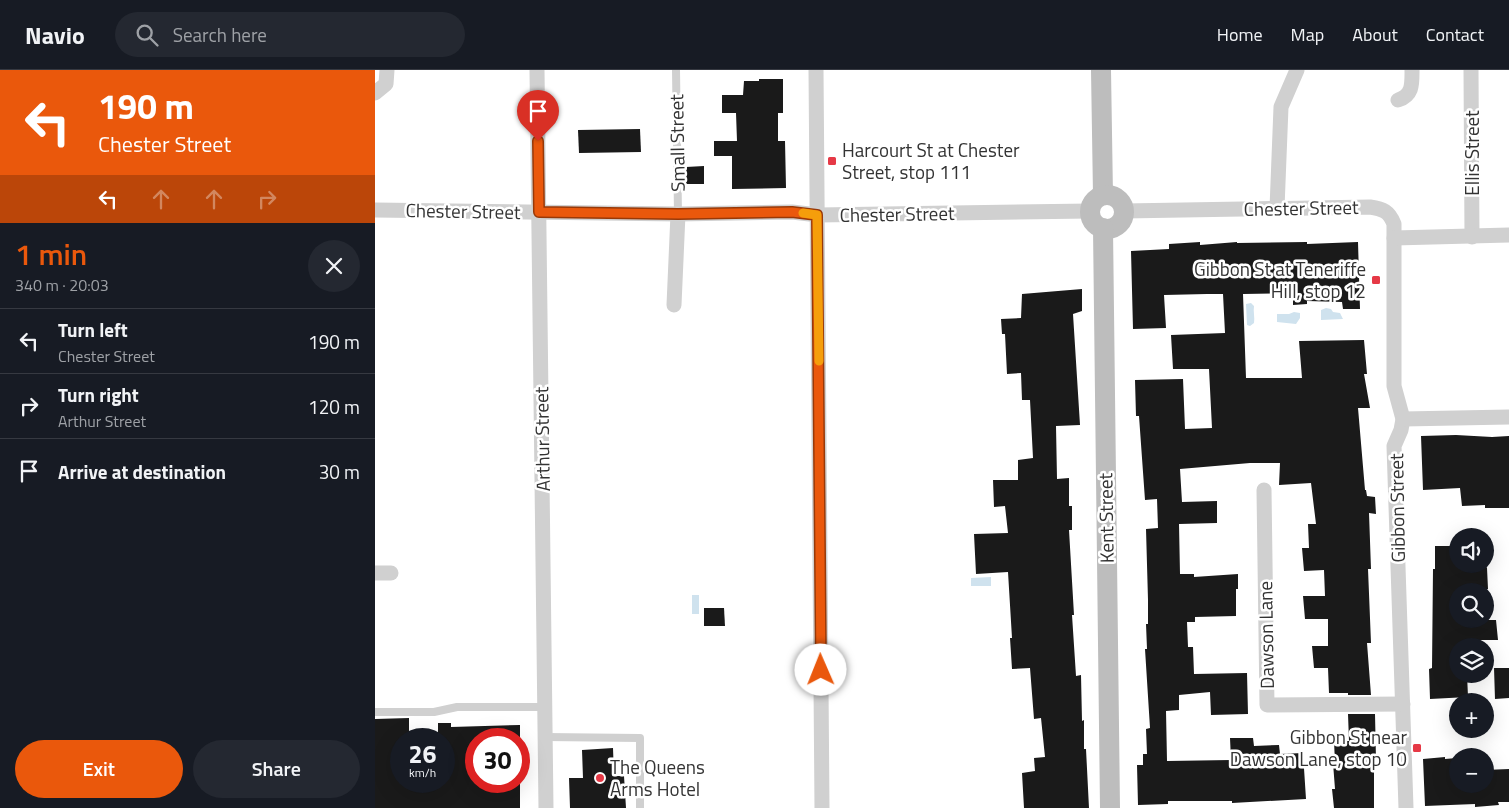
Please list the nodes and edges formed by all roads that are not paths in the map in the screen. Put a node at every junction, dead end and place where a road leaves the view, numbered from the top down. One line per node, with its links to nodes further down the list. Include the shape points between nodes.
1 (387, 70): 9 (street, via 387,84)
2 (537, 70): 16 (street, Arthur Street)
3 (676, 70): 17 (lane, Small Street)
4 (815, 70): 18 (street)
5 (1101, 70): 11 (street)
6 (1297, 70): 12 (street, via 1281,107)
7 (1412, 70): 10 (street, via 1412,88)
8 (1471, 70): 21 (street, Ellis Street)
9 (375, 92)
10 (1398, 100)
11 (1103, 195): 14 (street, via 1094,201); 15 (street, via 1118,198)
12 (1277, 208): 15 (street, Chester Street); 22 (street, Chester Street, via 1380,208 1388,212 1394,224)
13 (375, 210): 16 (street, Chester Street)
14 (1090, 211): 18 (street, Chester Street); 19 (street, via 1094,222)
15 (1124, 211): 19 (street, via 1118,225)
16 (539, 212): 17 (street, Chester Street); 30 (street, Arthur Street)
17 (678, 214): 18 (street, Chester Street, via 792,212); 23 (street, Small Street)
18 (817, 215): 35 (street)
19 (1103, 228): 36 (street, Kent Street)
20 (1509, 235): 21 (street)
21 (1472, 237): 22 (street)
22 (1394, 238): 25 (street, via 1394,386)
23 (674, 305)
24 (1509, 418): 25 (street)
25 (1403, 420): 29 (street, Gibbon Street, via 1394,446)
26 (1264, 490): 29 (street, Dawson Lane, via 1267,705)
27 (375, 573): 28 (street)
28 (391, 574)
29 (1403, 704): 37 (street, Gibbon Street)
30 (545, 707): 31 (lane, via 457,707 434,712); 32 (street, Arthur Street)
31 (375, 712)
32 (545, 737): 33 (street, Arthur Street); 34 (lane, via 640,738)
33 (547, 808)
34 (641, 808)
35 (822, 808)
36 (1110, 808)
37 (1406, 808)

